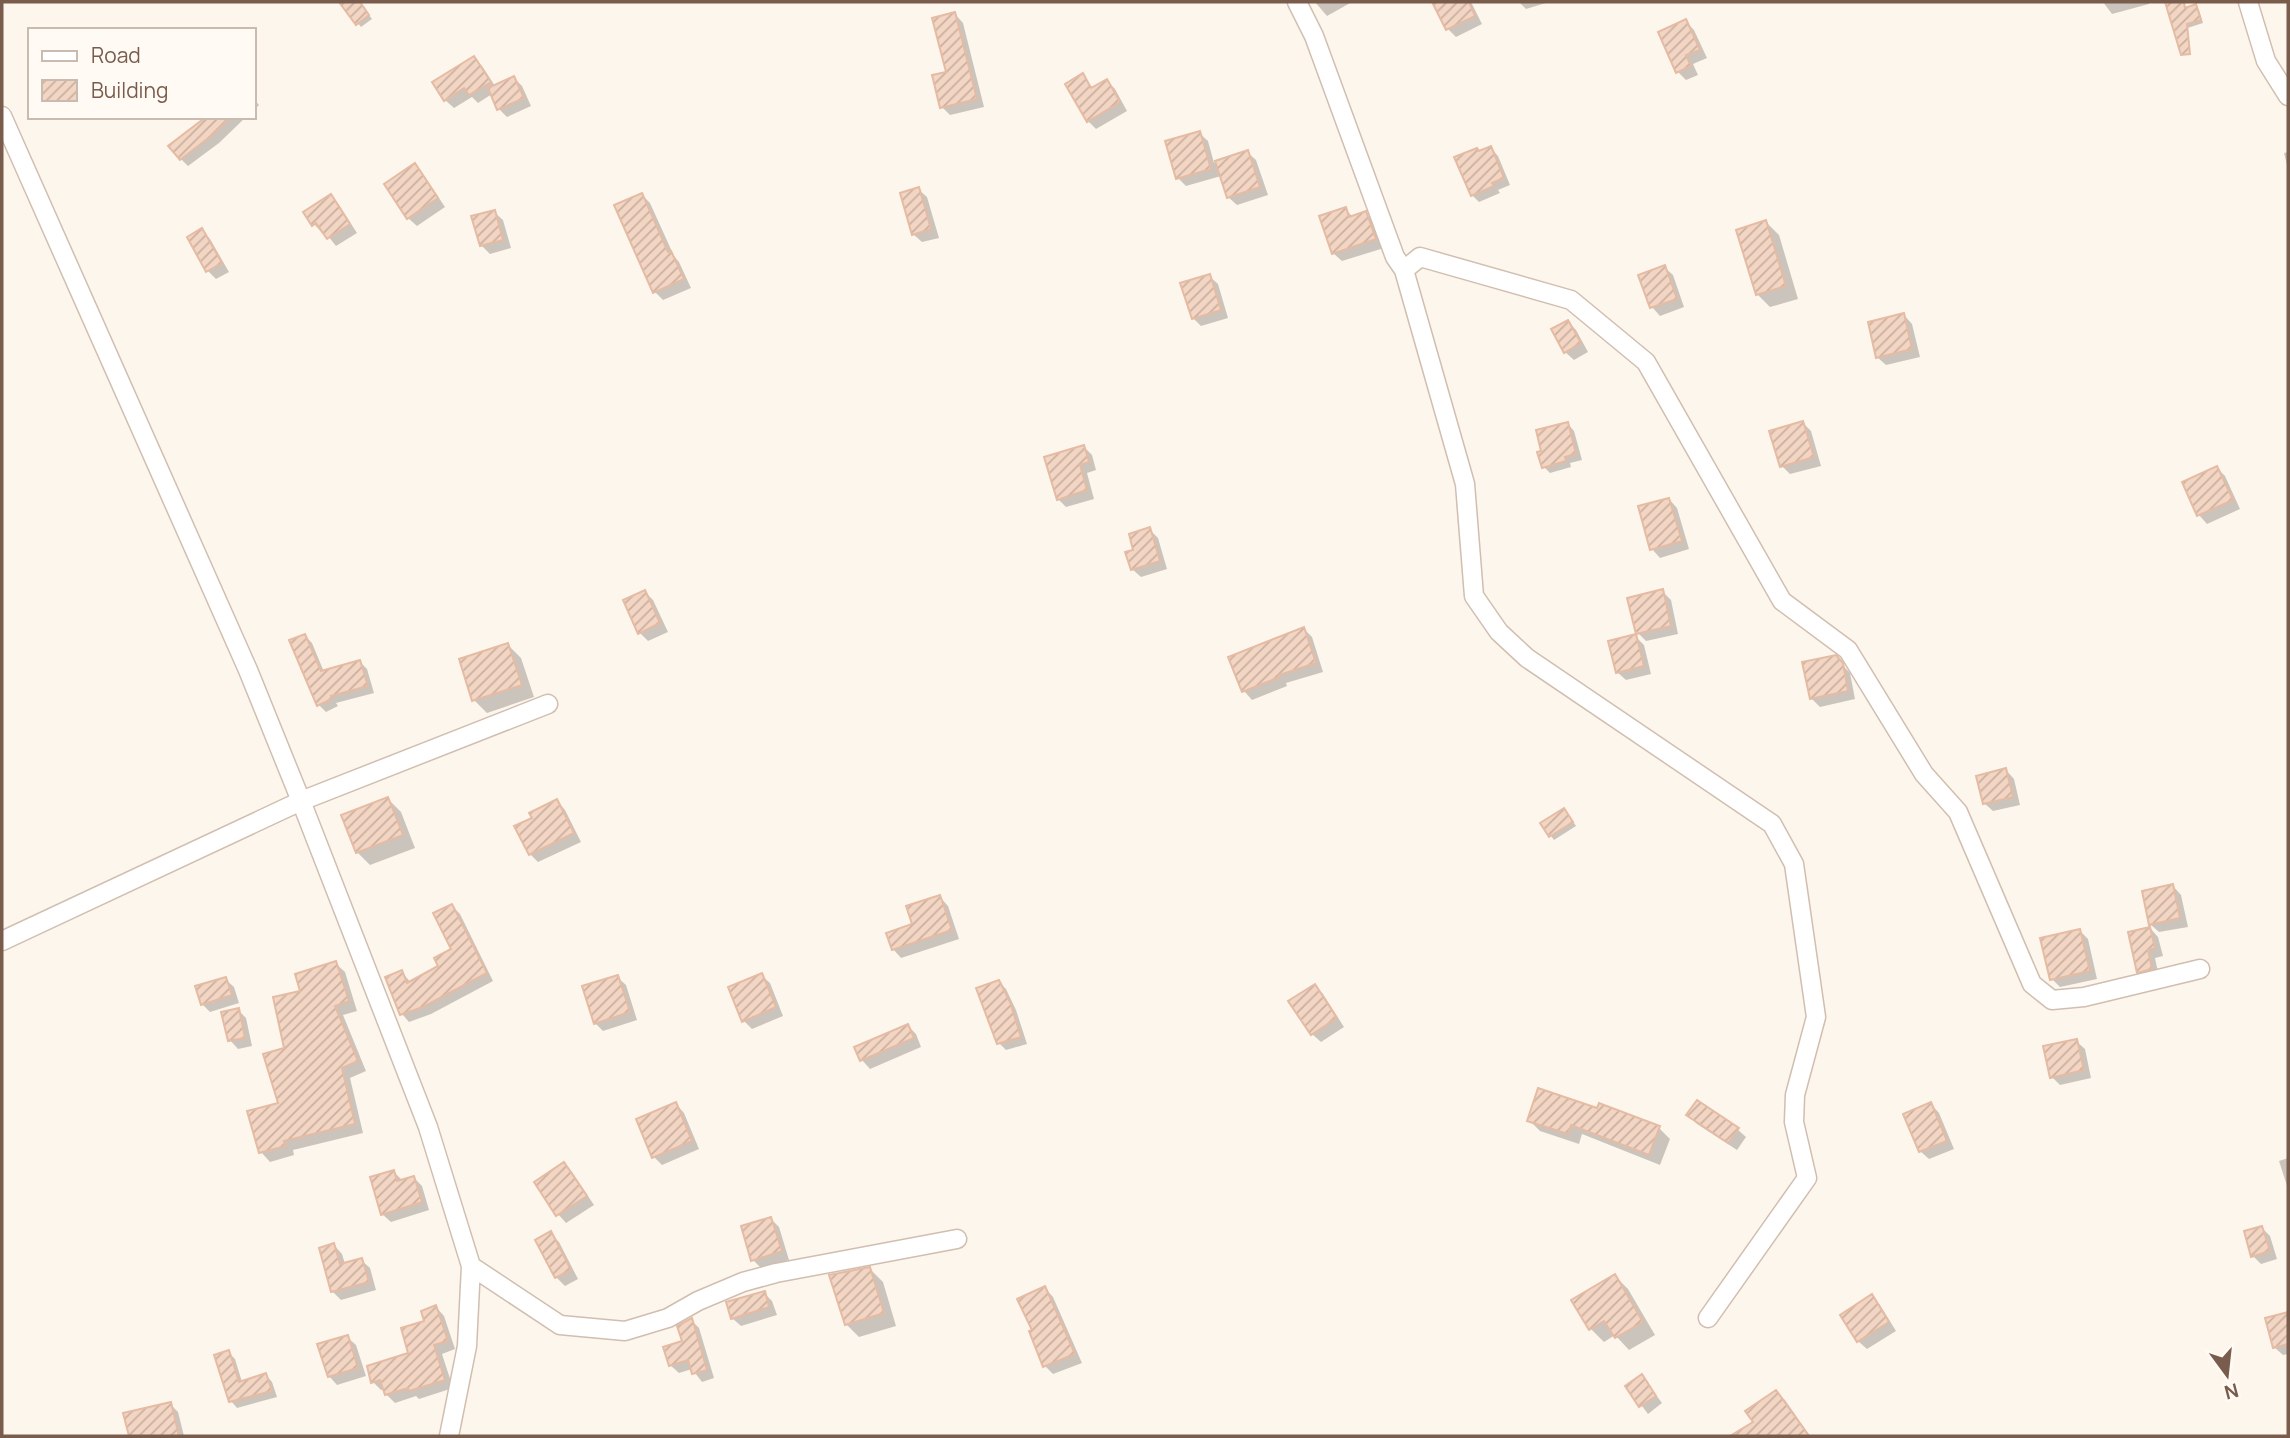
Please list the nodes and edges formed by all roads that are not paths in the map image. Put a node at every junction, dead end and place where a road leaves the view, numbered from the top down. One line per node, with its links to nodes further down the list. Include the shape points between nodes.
1 (1297, 2): 5 (street, via 1314,36 1395,257)
2 (2248, 2): 3 (street, via 2266,61)
3 (2288, 96)
4 (2, 116): 7 (street, via 248,670)
5 (1404, 270): 9 (street, via 1420,257 1571,300 1646,362 1782,601 1848,650 1924,774 1958,813 2032,984 2052,1000 2084,997); 12 (street, via 1465,484 1474,596 1499,632 1527,658 1772,824 1794,864 1816,1017 1795,1095 1794,1122 1807,1178)
6 (548, 704): 7 (street)
7 (301, 801): 8 (street); 11 (street, via 428,1127)
8 (2, 941)
9 (2200, 969)
10 (957, 1239): 11 (street, via 743,1282 668,1318 625,1331 560,1325)
11 (471, 1266): 13 (street, via 467,1346)
12 (1708, 1318)
13 (449, 1436)

